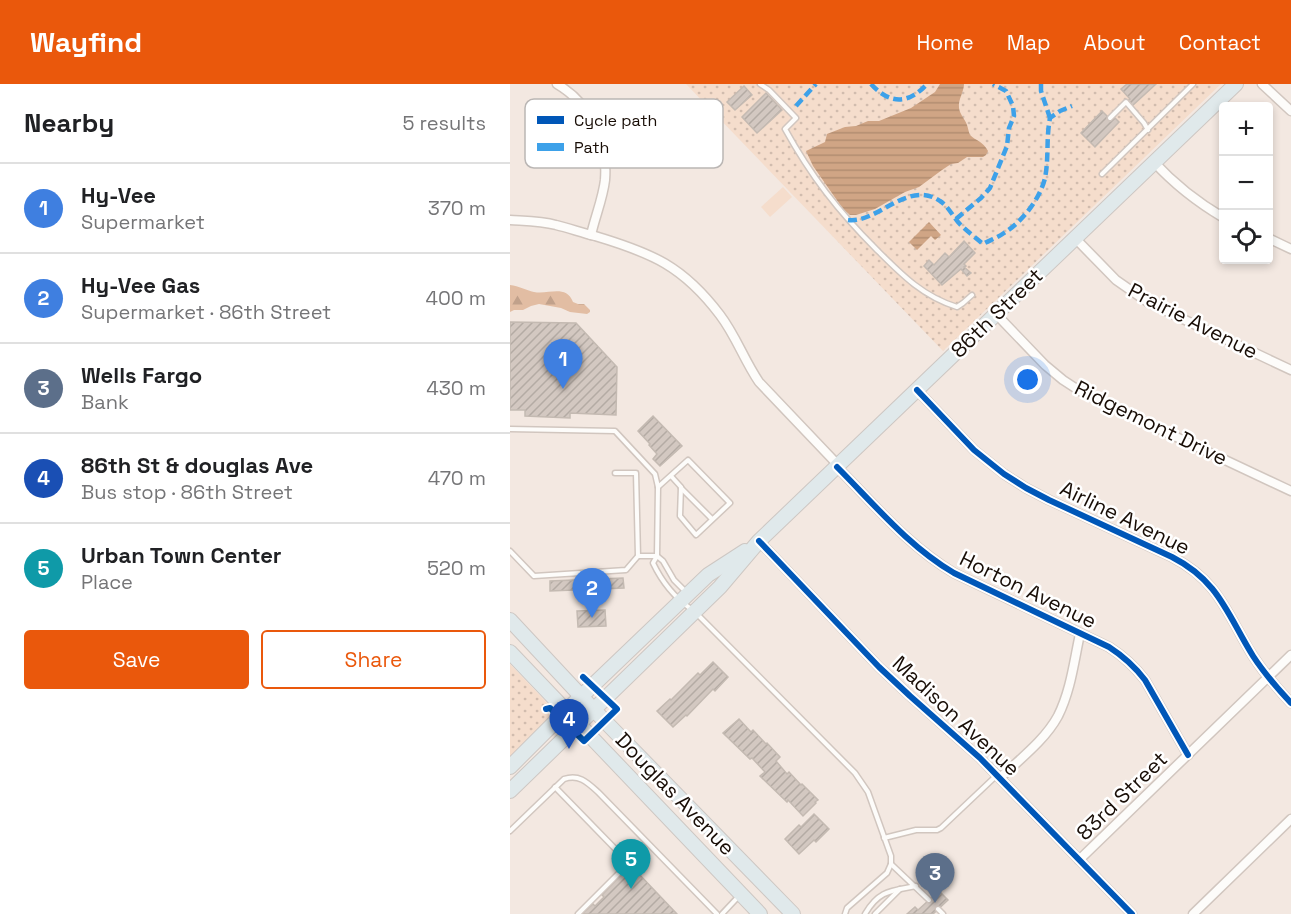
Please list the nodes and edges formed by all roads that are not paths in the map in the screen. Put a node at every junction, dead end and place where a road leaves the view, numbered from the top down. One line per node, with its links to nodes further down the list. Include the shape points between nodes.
1 (557, 84): 6 (street)
2 (760, 84): 19 (lane, via 796,118 785,129 828,197 906,280 957,307)
3 (1193, 84): 9 (lane)
4 (1236, 84): 10 (main road, 86th Street)
5 (1262, 84): 7 (street)
6 (577, 99)
7 (1291, 111)
8 (1110, 118): 9 (lane, via 1126,102)
9 (1148, 129): 12 (lane)
10 (1154, 162): 13 (street, via 1185,192); 16 (main road, 86th Street)
11 (605, 168): 15 (street)
12 (1102, 174)
13 (1219, 215)
14 (510, 220): 15 (street, Horton Avenue, via 555,225)
15 (591, 235): 24 (street, Horton Avenue, via 653,256 696,287 722,317 759,382)
16 (1075, 238): 20 (main road, 86th Street); 21 (street, Prairie Avenue, via 1116,280 1149,303)
17 (1273, 240): 18 (street)
18 (1291, 249)
19 (972, 295)
20 (996, 314): 22 (main road, 86th Street); 29 (street, Ridgemont Drive, via 1045,365 1083,393)
21 (1291, 370)
22 (916, 390): 24 (main road, 86th Street); 41 (street, Airline Avenue, via 974,450 1004,474 1049,500 1178,560 1203,577 1219,595)
23 (510, 429): 27 (lane, via 615,431 655,474)
24 (837, 466): 31 (main road, 86th Street); 38 (street, Horton Avenue, via 937,563)
25 (615, 473): 33 (lane, via 636,473)
26 (671, 476): 27 (lane); 28 (lane); 30 (lane, via 688,460 730,503)
27 (658, 487): 34 (lane)
28 (681, 487): 30 (lane); 30 (lane, via 680,516 696,535)
29 (1291, 491)
30 (712, 519)
31 (759, 541): 35 (main road, 86th Street, via 708,575); 36 (main road, 86th Street); 49 (street, Madison Avenue, via 879,667)
32 (510, 551): 33 (lane, via 534,576 626,570)
33 (638, 556): 34 (lane)
34 (657, 556): 35 (lane); 35 (lane, via 653,563 657,573)
35 (684, 598): 36 (lane); 36 (lane); 42 (main road, 86th Street)
36 (695, 612): 44 (main road, 86th Street); 54 (lane, via 860,779)
37 (510, 620): 42 (main road, Douglas Avenue)
38 (1080, 634): 47 (street, Horton Avenue, via 1119,654 1138,670); 49 (street, via 1058,715 1036,744)
39 (510, 652): 45 (main road, Douglas Avenue)
40 (1291, 655): 41 (street, 83rd Street)
41 (1268, 678): 43 (street, Airline Avenue); 47 (street, 83rd Street)
42 (581, 696): 44 (main road, Douglas Avenue); 45 (main road, 86th Street)
43 (1291, 703)
44 (594, 709): 46 (main road, 86th Street); 66 (main road, Douglas Avenue)
45 (566, 711): 46 (main road, Douglas Avenue); 48 (main road, 86th Street)
46 (578, 724): 51 (main road, 86th Street); 59 (main road, Douglas Avenue)
47 (1188, 755): 55 (street, 83rd Street)
48 (510, 767)
49 (999, 776): 54 (lane, via 941,828); 55 (street, Madison Avenue)
50 (555, 787): 53 (lane); 62 (lane, via 629,863); 63 (lane, via 571,777 586,781)
51 (510, 791)
52 (1291, 819): 72 (street)
53 (510, 831)
54 (884, 838): 56 (lane)
55 (1079, 860): 71 (street, Madison Avenue)
56 (891, 864): 57 (lane); 67 (lane, via 887,873)
57 (916, 886): 58 (lane); 60 (lane)
58 (901, 889): 68 (lane, via 889,890); 69 (lane)
59 (740, 894): 64 (lane); 65 (main road, Douglas Avenue); 66 (main road, via 754,884 759,886)
60 (929, 900)
61 (938, 909): 70 (lane)
62 (578, 914)
63 (717, 914)
64 (722, 914)
65 (760, 914)
66 (790, 914)
67 (845, 914)
68 (865, 914)
69 (875, 914)
70 (943, 914)
71 (1132, 914)
72 (1193, 914)

